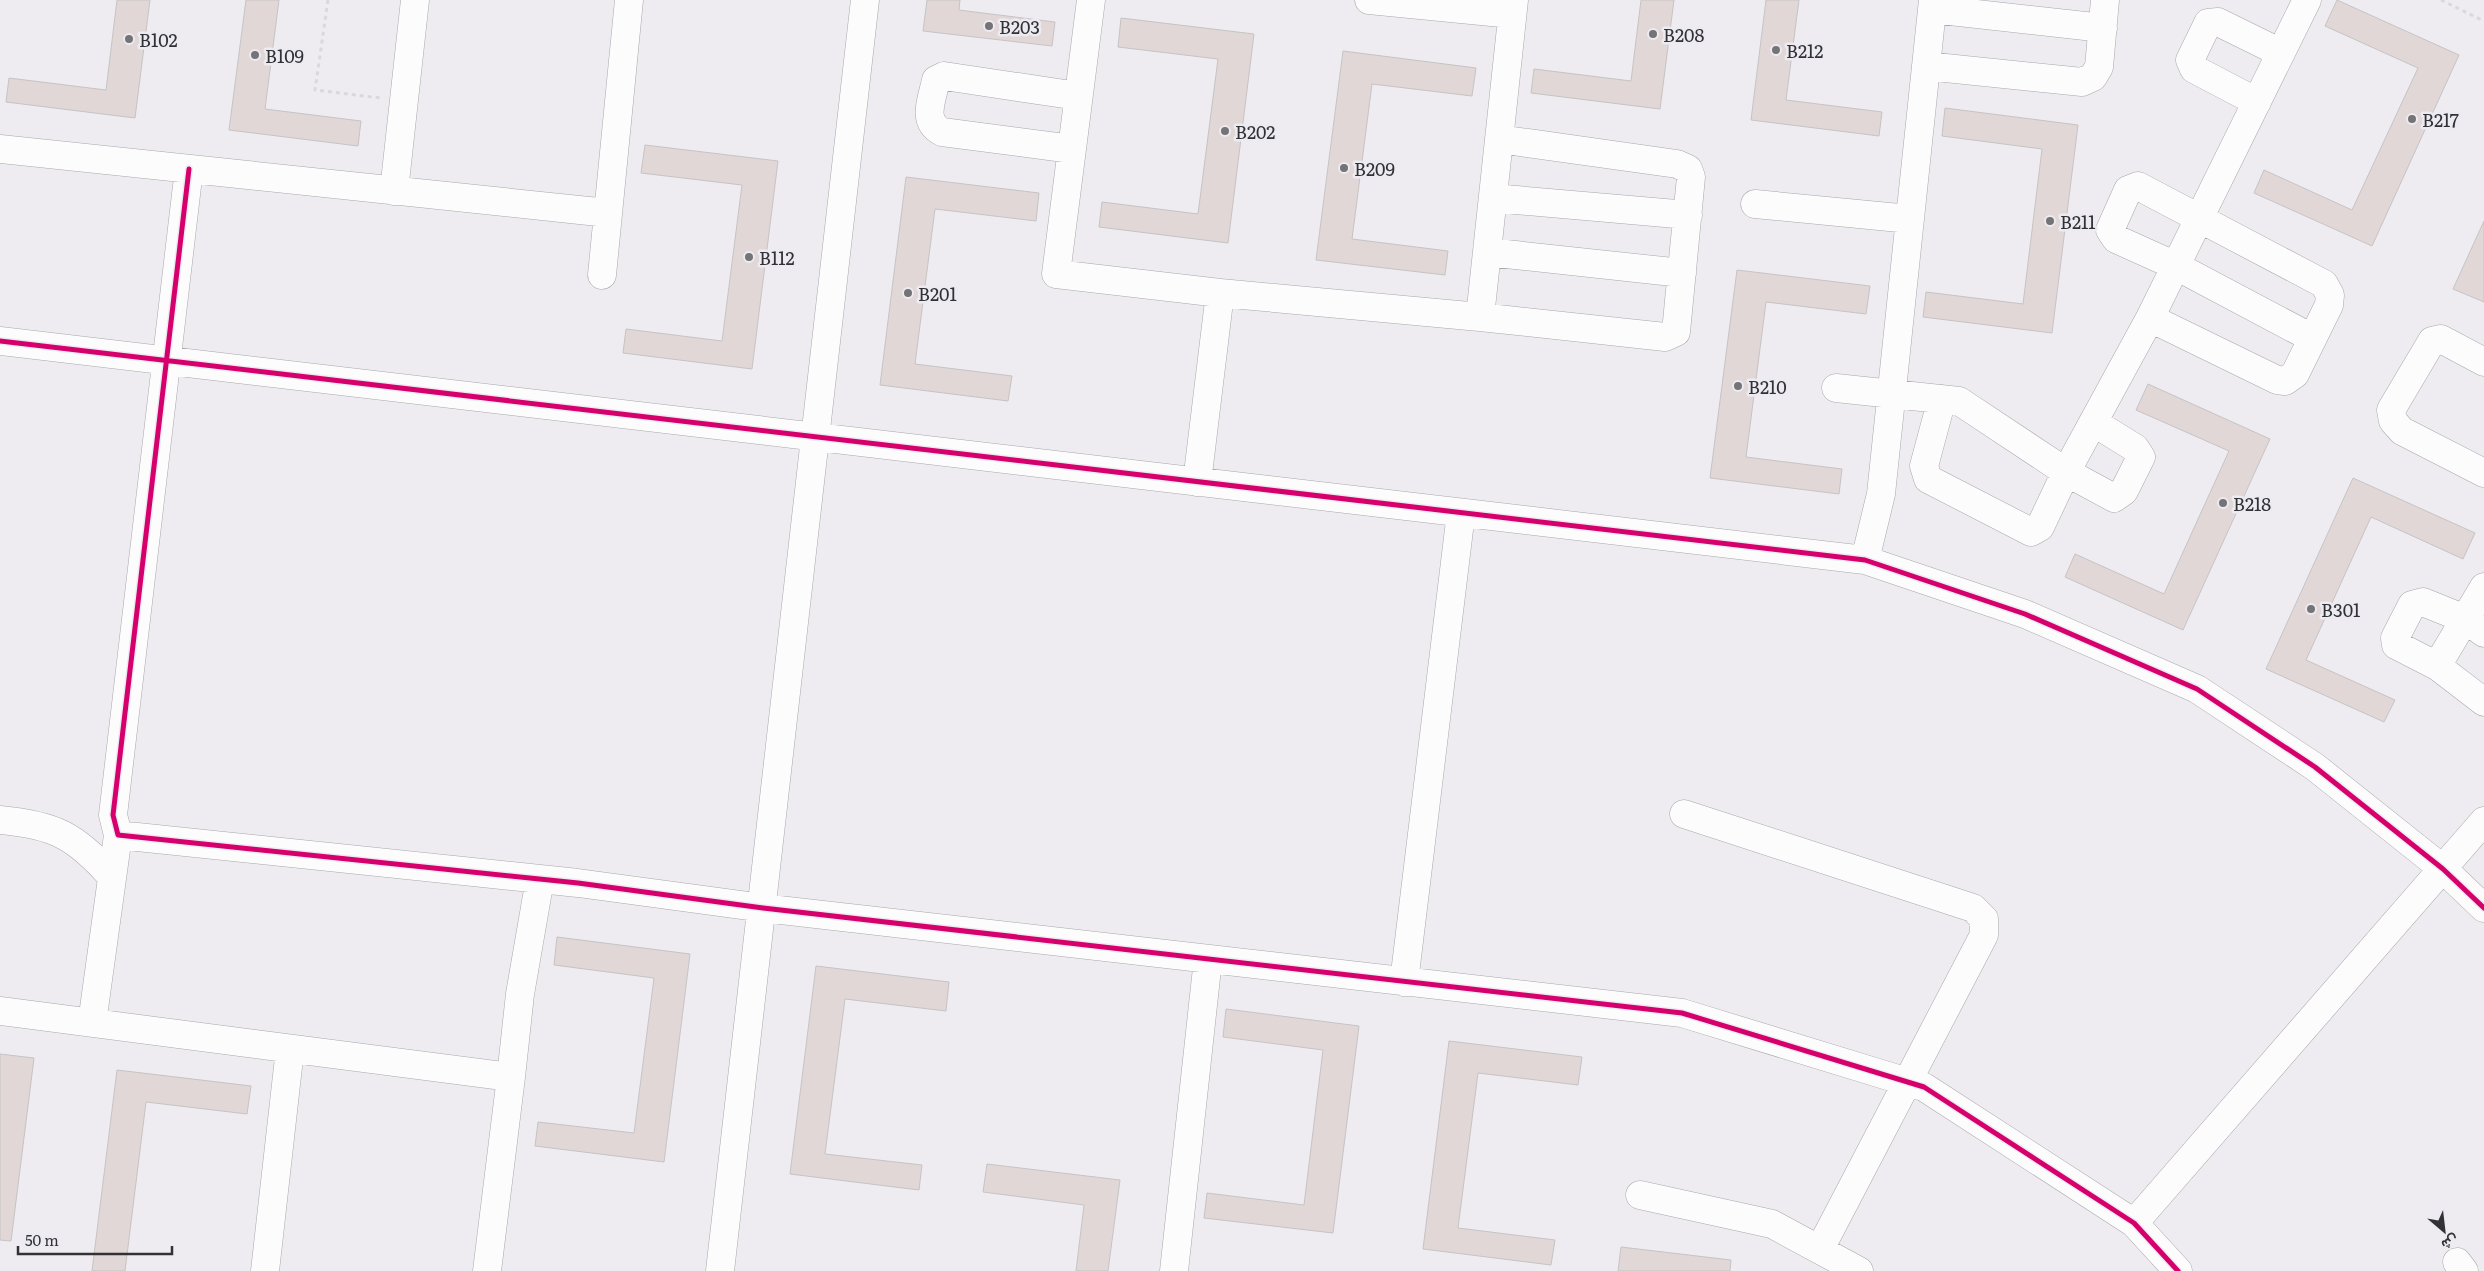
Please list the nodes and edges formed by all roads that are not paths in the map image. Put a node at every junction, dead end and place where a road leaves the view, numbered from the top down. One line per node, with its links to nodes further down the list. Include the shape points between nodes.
1 (415, 0): 19 (street)
2 (629, 0): 22 (street)
3 (864, 0): 41 (street)
4 (1091, 0): 13 (street)
5 (1369, 0): 9 (street)
6 (2105, 0): 10 (street)
7 (2307, 0): 11 (street)
8 (1933, 4): 10 (street); 12 (street)
9 (1513, 7): 15 (street)
10 (2103, 28): 12 (street, via 2099,68 2093,77 2082,82)
11 (2280, 53): 14 (street); 14 (street, via 2218,22 2208,23 2190,60 2194,69)
12 (1926, 66): 25 (street)
13 (1078, 96): 17 (street); 17 (street, via 944,76 936,80 928,119 932,127 942,132)
14 (2257, 102): 24 (street)
15 (1499, 139): 20 (street); 23 (street, via 1678,164 1688,169 1692,178)
16 (0, 149): 18 (street)
17 (1072, 149): 30 (street, via 1056,274)
18 (189, 169): 19 (street); 35 (street)
19 (394, 191): 22 (street)
20 (1493, 198): 23 (street); 26 (street)
21 (1755, 204): 25 (street)
22 (608, 213): 29 (street)
23 (1688, 215): 28 (street)
24 (2199, 218): 27 (street); 27 (street, via 2138,186 2128,190 2110,230 2116,239); 33 (street, via 2324,284 2330,295 2329,305)
25 (1910, 220): 38 (street)
26 (1487, 252): 28 (street); 31 (street)
27 (2176, 266): 32 (street); 33 (street)
28 (1682, 273): 31 (street, via 1676,332 1665,337)
29 (602, 275)
30 (1220, 293): 31 (street); 44 (street)
31 (1480, 317)
32 (2150, 318): 33 (street, via 2285,381 2294,374); 40 (street)
33 (2312, 338)
34 (0, 342): 35 (street)
35 (166, 361): 41 (street); 54 (street, via 112,815)
36 (2484, 362): 43 (street, via 2441,339 2432,341 2391,410 2393,421 2402,431)
37 (1836, 388): 38 (street)
38 (1892, 394): 39 (street); 46 (street, via 1881,494)
39 (1942, 399): 42 (street, via 1959,401); 42 (street, via 1924,466 1928,479 2031,532 2040,527)
40 (2094, 422): 42 (street); 42 (street, via 2136,448 2141,457 2124,491 2114,498)
41 (816, 437): 44 (street); 58 (street)
42 (2066, 472)
43 (2484, 473)
44 (1197, 482): 45 (street)
45 (1461, 513): 46 (street); 61 (street)
46 (1865, 560): 55 (street, via 2025,614 2197,689 2315,767)
47 (2484, 586): 48 (street)
48 (2474, 626): 49 (street); 49 (street, via 2423,602 2412,605 2395,638 2396,645)
49 (2437, 666): 50 (street)
50 (2484, 702)
51 (1684, 814): 66 (street, via 1973,908 1984,919 1984,934)
52 (0, 820): 56 (street, via 34,823 71,837 93,854)
53 (2484, 821): 55 (street)
54 (118, 835): 56 (street); 57 (street)
55 (2442, 869): 59 (street); 68 (street)
56 (112, 877): 63 (street)
57 (540, 879): 58 (street); 65 (street, via 520,994)
58 (763, 908): 60 (street); 72 (street)
59 (2484, 908)
60 (1208, 959): 61 (street); 73 (street)
61 (1404, 982): 66 (street, via 1682,1013)
62 (0, 1011): 63 (street)
63 (92, 1023): 64 (street)
64 (290, 1048): 65 (street); 70 (street)
65 (512, 1077): 71 (street)
66 (1908, 1082): 68 (street, via 1924,1086); 69 (street)
67 (1640, 1195): 69 (street, via 1772,1224)
68 (2134, 1223): 75 (street)
69 (1820, 1249): 74 (street)
70 (265, 1271)
71 (487, 1271)
72 (720, 1271)
73 (1174, 1271)
74 (1859, 1271)
75 (2178, 1271)

